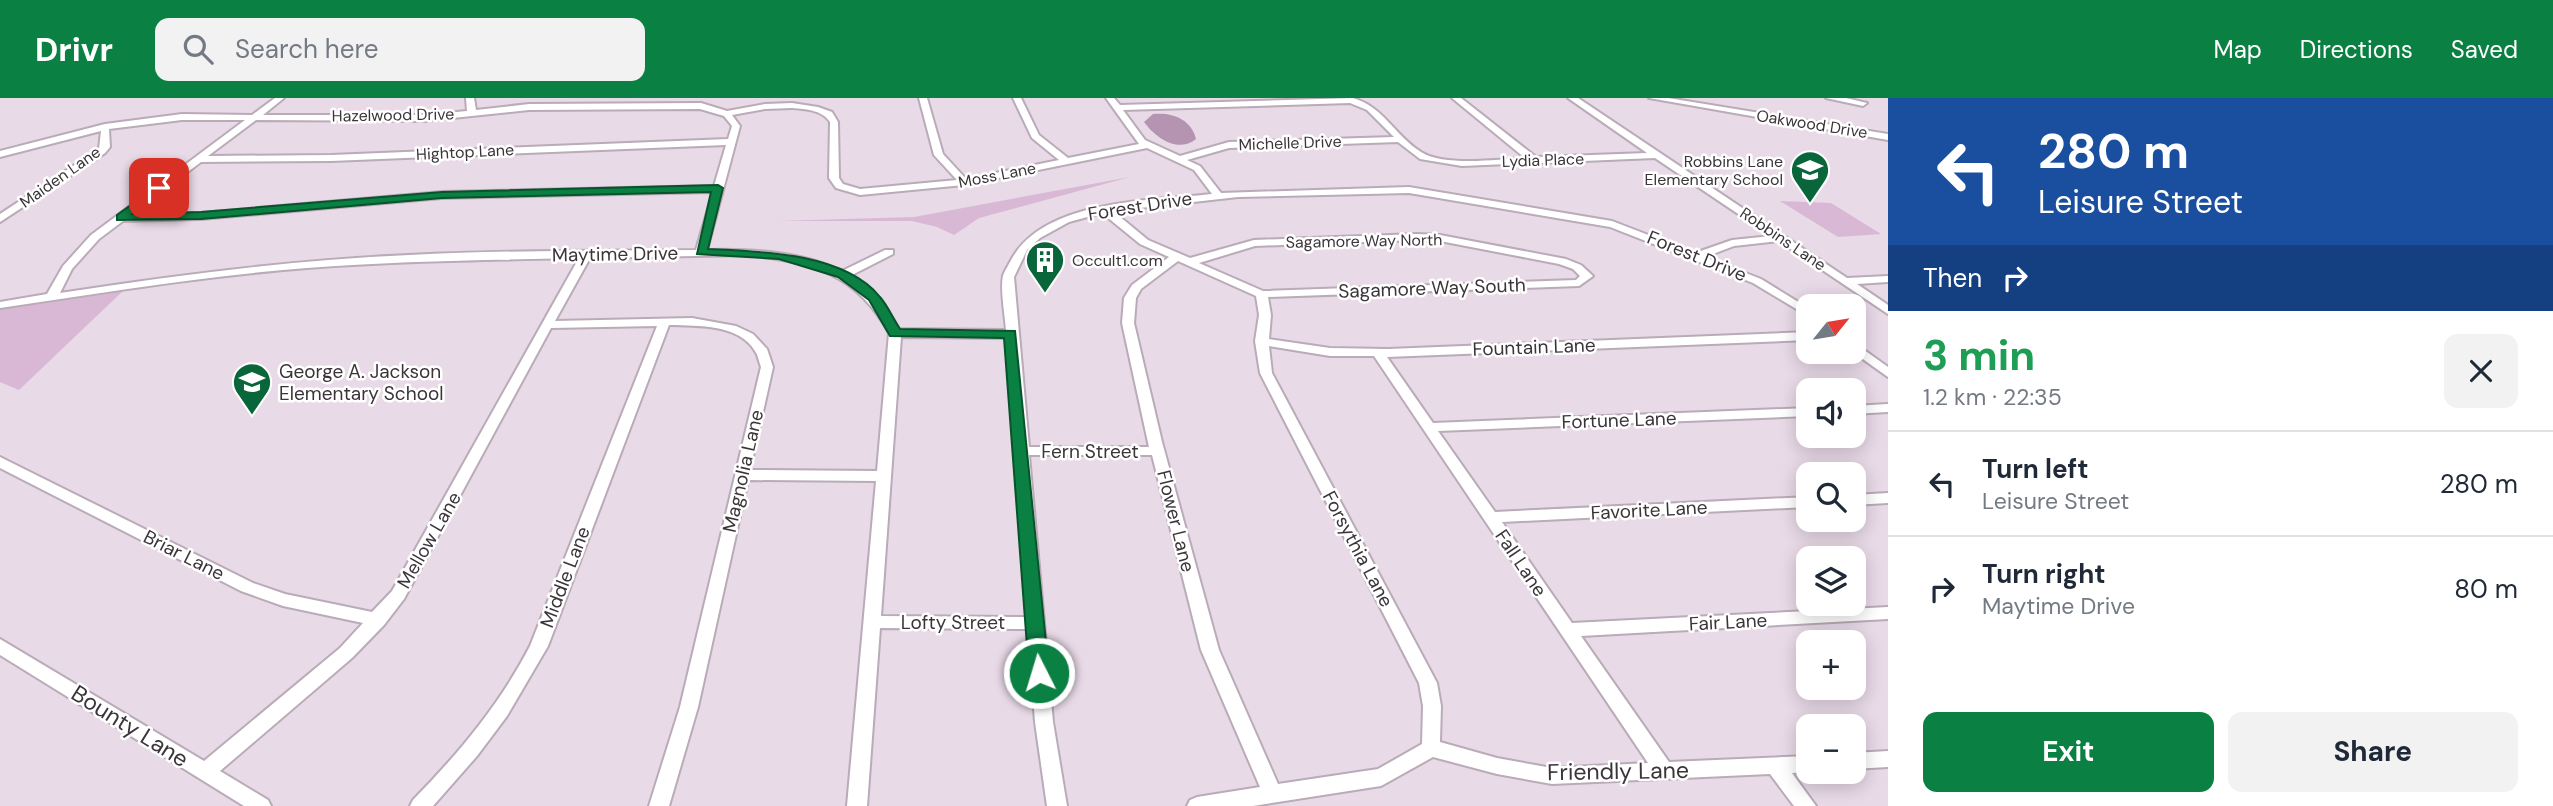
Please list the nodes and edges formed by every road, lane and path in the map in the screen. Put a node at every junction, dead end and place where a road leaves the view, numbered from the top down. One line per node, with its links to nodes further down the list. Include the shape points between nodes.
1 (280, 98): 16 (street)
2 (470, 98): 14 (street)
3 (923, 98): 29 (street, via 939,155)
4 (1017, 98): 28 (street, via 1035,136)
5 (1110, 98): 13 (street)
6 (1456, 98): 27 (street)
7 (1572, 98): 24 (street, Robbins Lane)
8 (1653, 98): 19 (street, Oakwood Drive)
9 (1830, 98): 11 (street)
10 (609, 102): 14 (street, Hazelwood Drive); 15 (street, Hazelwood Drive, via 690,105)
11 (1863, 103)
12 (354, 108): 17 (street)
13 (1118, 108): 20 (street, via 1355,101 1367,105); 22 (street)
14 (472, 113): 17 (street, Hazelwood Drive)
15 (727, 114): 21 (street, via 736,126); 29 (street, Moss Lane, via 791,107 829,114 834,122 834,178 841,192)
16 (254, 117): 17 (street, Hazelwood Drive); 18 (street, Hazelwood Drive, via 182,117); 25 (street)
17 (344, 117)
18 (105, 127): 23 (street, Hazelwood Drive); 33 (street, Maiden Lane, via 102,151)
19 (1888, 137)
20 (1401, 139): 26 (street, Michelle Drive, via 1229,145); 27 (street, Lydia Place, via 1427,158 1462,163)
21 (732, 142): 25 (street, Hightop Lane, via 340,160); 30 (street)
22 (1147, 145): 26 (street); 28 (street, Moss Lane)
23 (0, 154)
24 (1658, 155): 27 (street, Lydia Place); 35 (street, Robbins Lane)
25 (198, 159): 34 (street)
26 (1180, 159): 31 (street, via 1197,168)
27 (1534, 160)
28 (1066, 161): 29 (street, Moss Lane)
29 (964, 182)
30 (718, 188): 34 (street, via 442,195); 36 (street)
31 (1218, 195): 32 (street, Forest Drive); 39 (street, Forest Drive, via 1389,189 1429,192 1612,224)
32 (1104, 209): 40 (street, via 1129,232); 54 (street, Forest Drive, via 1052,226 1022,249 1008,277)
33 (3, 215)
34 (121, 218): 47 (street, via 78,254)
35 (1782, 238): 39 (street, via 1732,243); 45 (street, Robbins Lane)
36 (701, 252): 38 (street, Maytime Drive); 43 (street, Maytime Drive, via 772,255)
37 (889, 252): 43 (street)
38 (586, 255): 47 (street, Maytime Drive, via 304,265); 52 (street, Mellow Lane)
39 (1698, 256): 49 (street, Forest Drive, via 1757,281)
40 (1176, 257): 41 (street); 65 (street, Flower Lane, via 1136,286 1128,310)
41 (1193, 261): 42 (street, Sagamore Way North, via 1254,243 1417,237 1549,258); 46 (street)
42 (1577, 267): 46 (street, Sagamore Way South, via 1587,276 1579,283)
43 (842, 275): 53 (street, Maytime Drive, via 874,298)
44 (1888, 279): 45 (street)
45 (1845, 281): 50 (street, Robbins Lane)
46 (1261, 294): 56 (street, Forsythia Lane, via 1268,317)
47 (51, 298): 48 (street, Maytime Drive)
48 (0, 305)
49 (1796, 305)
50 (1888, 310)
51 (664, 322): 52 (street, Magnolia Lane); 67 (street, Magnolia Lane, via 723,326 761,349 767,367); 88 (street, Middle Lane, via 522,682 473,749)
52 (548, 325): 74 (street, Mellow Lane, via 413,572)
53 (895, 333): 54 (street); 68 (street)
54 (1011, 334): 64 (street, Forest Drive)
55 (1796, 336): 57 (street, Fountain Lane)
56 (1261, 341): 57 (street, Fountain Lane, via 1330,352); 79 (street, Forsythia Lane, via 1266,373 1428,683)
57 (1378, 353): 63 (street, Fall Lane)
58 (1866, 356): 59 (street)
59 (1888, 373)
60 (1888, 408): 61 (street)
61 (1866, 409)
62 (1796, 413): 63 (street, Fortune Lane)
63 (1429, 428): 72 (street, Fall Lane)
64 (1022, 451): 65 (street, Fern Street); 76 (street, Forest Drive)
65 (1159, 451): 86 (street, Flower Lane, via 1210,650)
66 (0, 462): 74 (street, Briar Lane, via 247,587 283,600)
67 (743, 475): 68 (street); 89 (street, Magnolia Lane, via 690,705)
68 (882, 476): 75 (street)
69 (1888, 498): 70 (street)
70 (1866, 499)
71 (1796, 503): 72 (street, Favorite Lane)
72 (1491, 517): 77 (street, Fall Lane)
73 (1888, 613): 77 (street, Fair Lane)
74 (378, 620): 84 (street, Mellow Lane, via 346,653)
75 (872, 622): 76 (street, Lofty Street); 90 (street)
76 (1035, 623): 91 (street, Forest Drive)
77 (1568, 630): 85 (street, Fall Lane)
78 (0, 646): 84 (street, Bounty Lane)
79 (1431, 748): 85 (street, Friendly Lane, via 1552,776); 86 (street, via 1381,778)
80 (1888, 759): 81 (street)
81 (1866, 760)
82 (1796, 765): 83 (street, Friendly Lane)
83 (1775, 766): 85 (street, Friendly Lane); 93 (street)
84 (205, 772): 87 (street, Bounty Lane)
85 (1665, 772)
86 (1273, 795): 92 (street)
87 (260, 806)
88 (420, 806)
89 (659, 806)
90 (857, 806)
91 (1056, 806)
92 (1197, 806)
93 (1806, 806)

